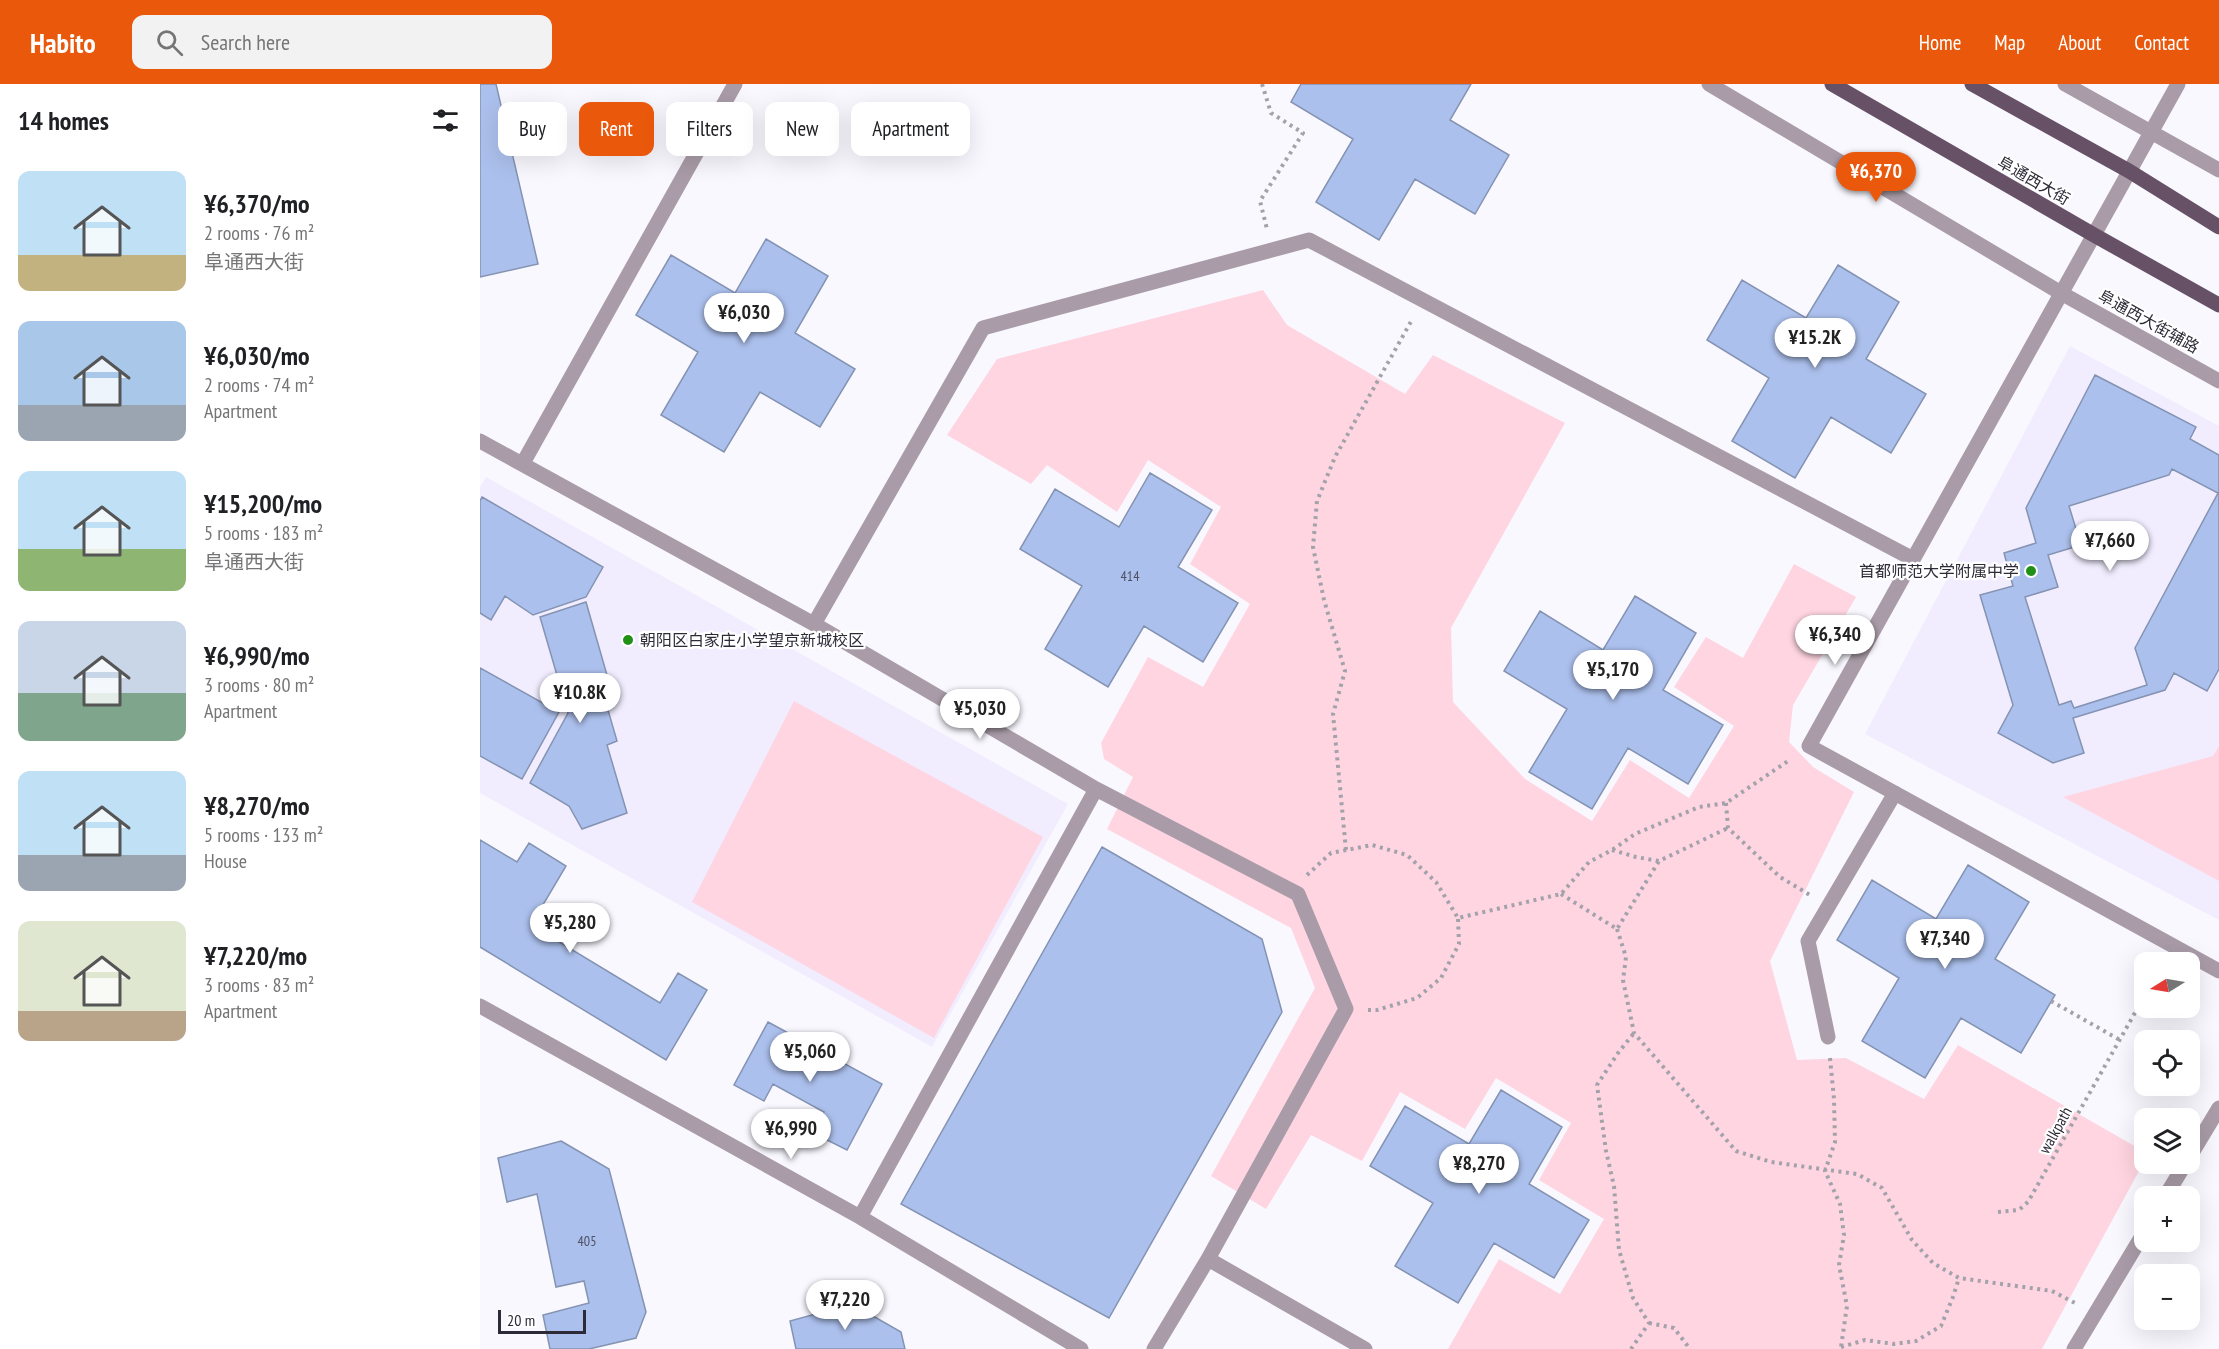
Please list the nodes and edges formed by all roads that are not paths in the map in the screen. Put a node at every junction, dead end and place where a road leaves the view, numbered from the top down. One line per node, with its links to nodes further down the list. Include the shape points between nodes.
1 (735, 84): 16 (street)
2 (1708, 84): 12 (street, 阜通西大街辅路)
3 (1832, 84): 11 (main road, 阜通西大街)
4 (1972, 84): 9 (main road)
5 (2065, 84): 7 (street)
6 (2178, 84): 7 (street)
7 (2151, 131): 8 (street); 9 (street)
8 (2219, 170)
9 (2129, 171): 10 (main road); 11 (street)
10 (2219, 227)
11 (2094, 235): 12 (street); 13 (main road, 阜通西大街)
12 (2061, 293): 14 (street, 阜通西大街辅路); 17 (street)
13 (2219, 305)
14 (2219, 381)
15 (480, 441): 16 (street)
16 (524, 463): 18 (street)
17 (1913, 559): 18 (street, via 1309,240 983,328); 20 (street, via 1809,746)
18 (814, 624): 19 (street)
19 (1096, 789): 26 (street); 28 (street, via 1298,894 1346,1009)
20 (1895, 793): 21 (street); 23 (street, via 1808,941)
21 (2219, 971)
22 (480, 1006): 26 (street)
23 (1828, 1036)
24 (2219, 1108): 25 (street)
25 (2200, 1139)
26 (860, 1217): 29 (street)
27 (2134, 1249): 32 (street)
28 (1208, 1258): 30 (street); 31 (street)
29 (1081, 1349)
30 (1154, 1349)
31 (1365, 1349)
32 (2074, 1349)

